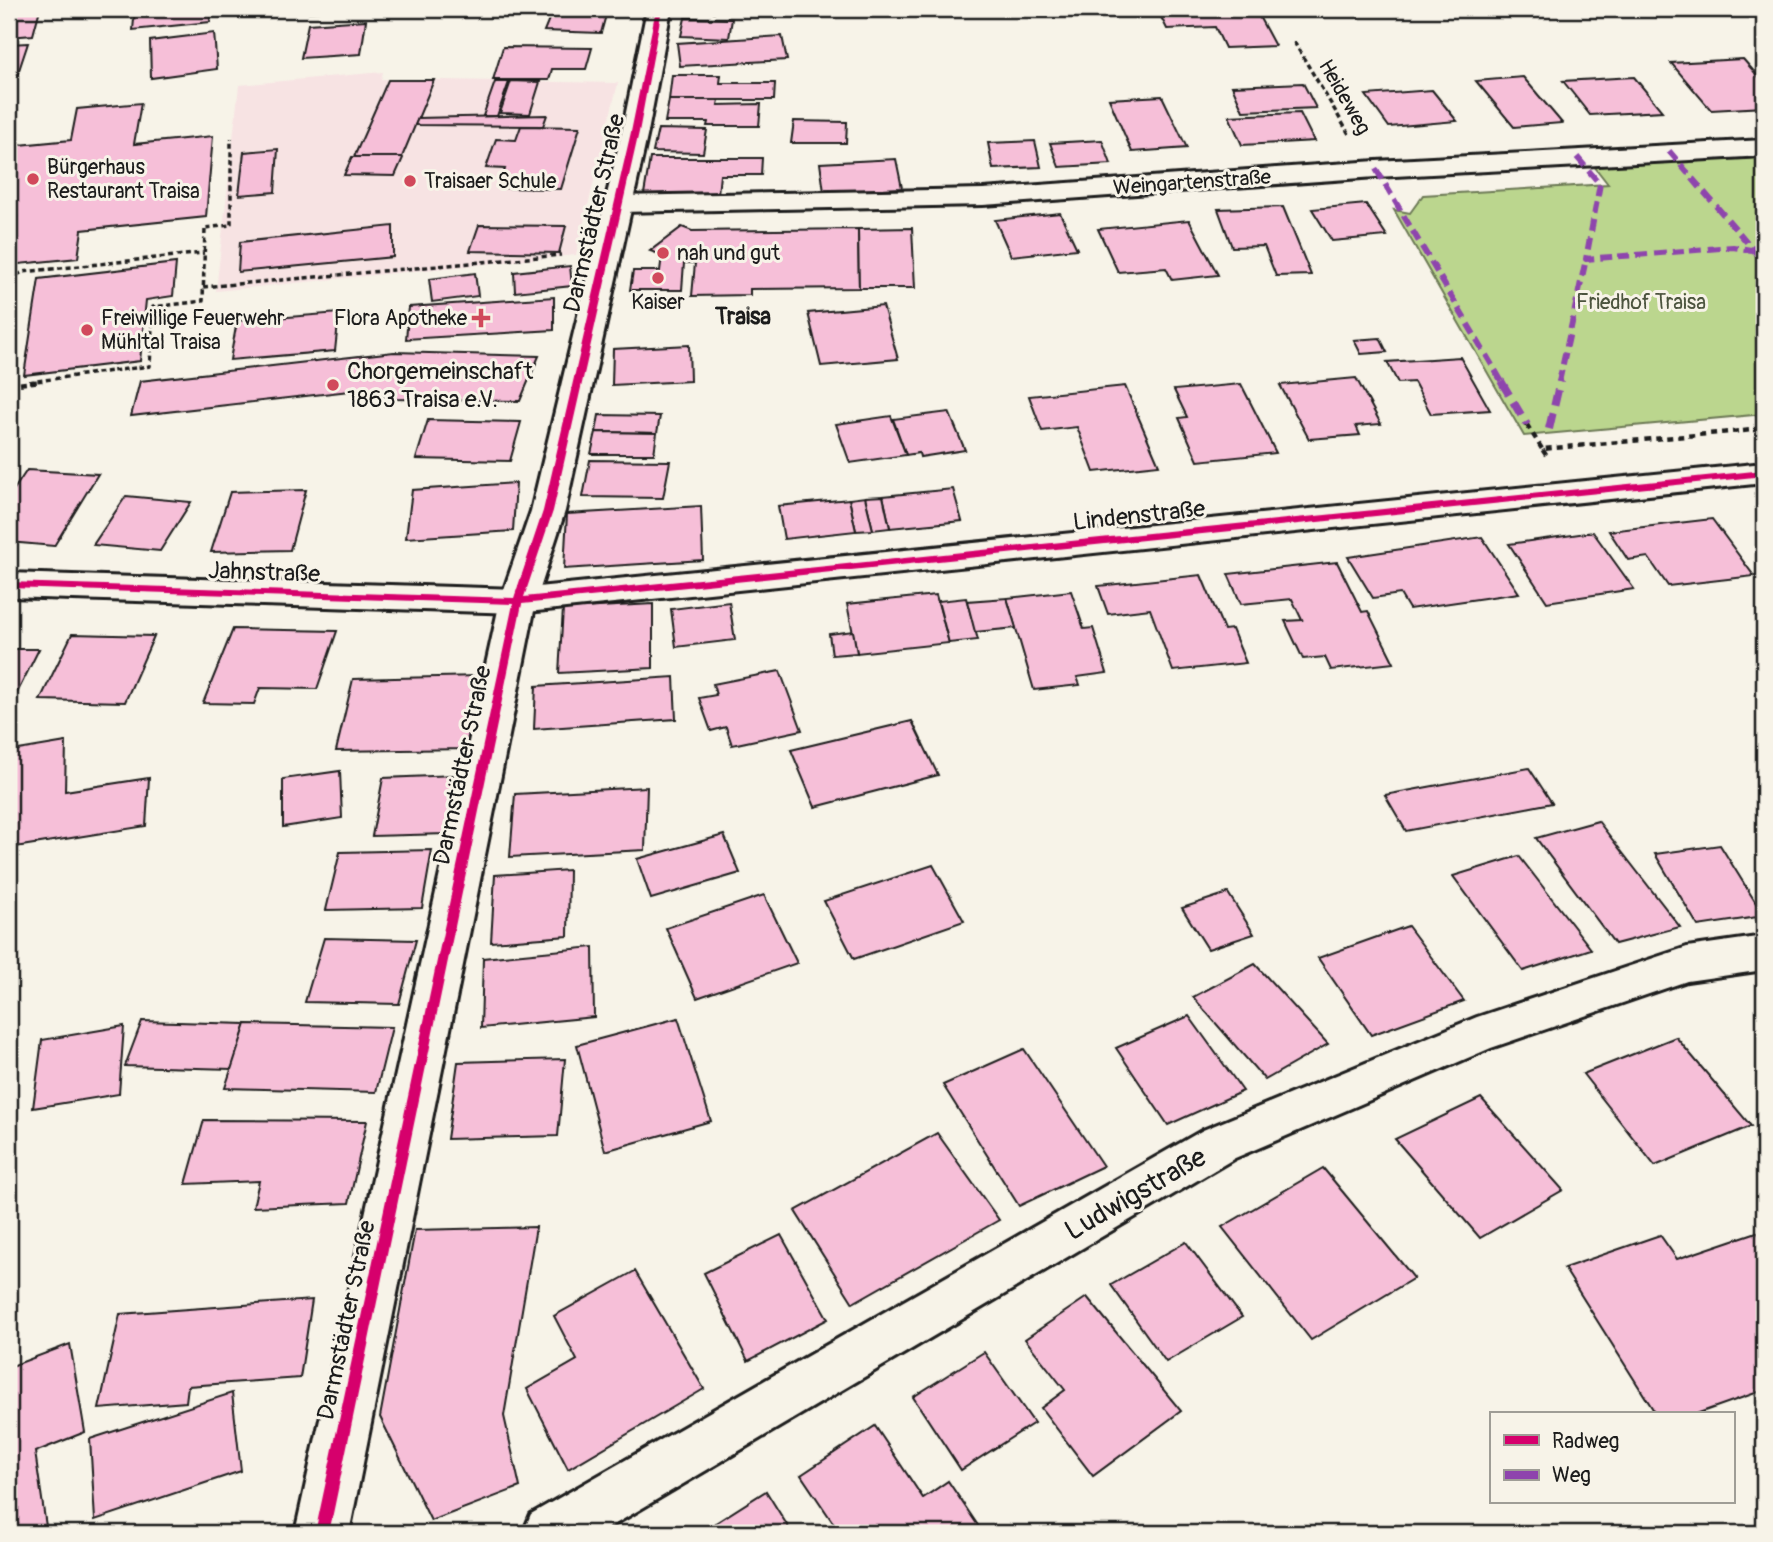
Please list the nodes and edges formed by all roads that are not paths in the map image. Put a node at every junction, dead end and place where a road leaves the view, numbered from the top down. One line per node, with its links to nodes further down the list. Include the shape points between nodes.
1 (659, 9): 3 (street, Darmstädter Straße)
2 (1764, 148): 3 (street, Weingartenstraße, via 1369,169 983,197)
3 (618, 204): 6 (street, Darmstädter Straße, via 548,511)
4 (1764, 472): 6 (street, Lindenstraße)
5 (9, 585): 6 (street, Jahnstraße)
6 (518, 601): 8 (street, Darmstädter Straße)
7 (1764, 953): 9 (street, Ludwigstraße, via 1687,964 1477,1035 1219,1144)
8 (322, 1533)
9 (550, 1533)

